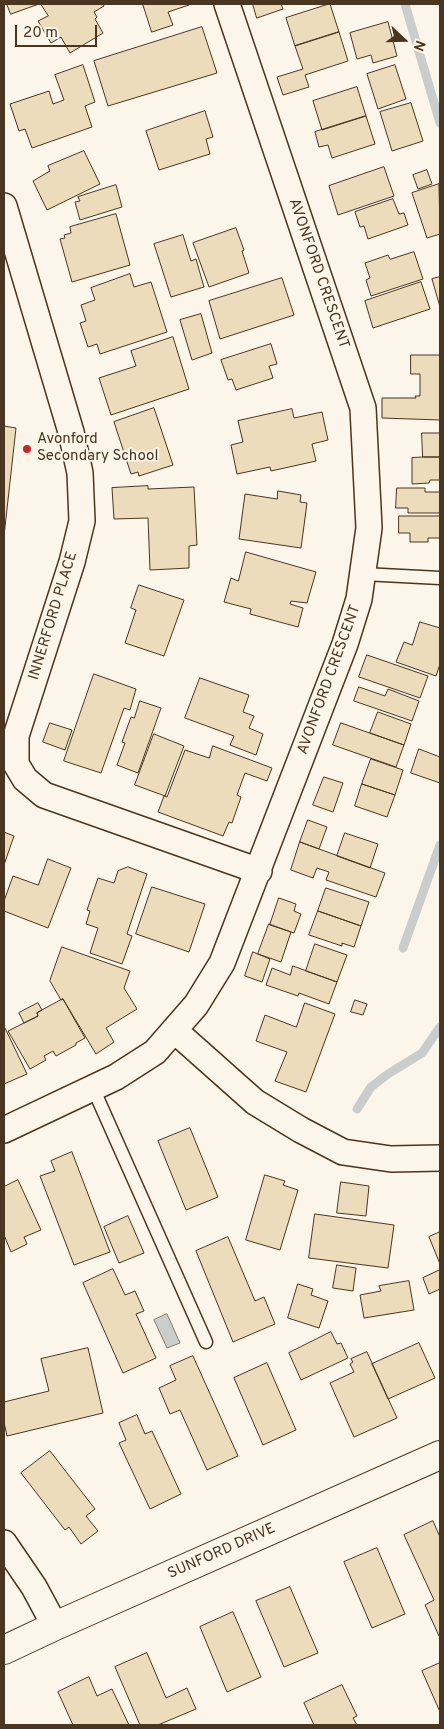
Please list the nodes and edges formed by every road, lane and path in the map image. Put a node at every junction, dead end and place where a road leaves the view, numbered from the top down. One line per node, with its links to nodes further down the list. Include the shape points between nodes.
1 (227, 4): 3 (street, AVONFORD CRESCENT, via 363,408 369,528)
2 (4, 206): 5 (street, INNERFORD PLACE, via 71,432 80,473 82,521 16,736 16,764 25,779 44,795)
3 (363, 574): 4 (lane); 5 (street, AVONFORD CRESCENT, via 345,644)
4 (440, 578)
5 (259, 871): 6 (street, AVONFORD CRESCENT, via 222,963 196,1005)
6 (174, 1030): 7 (street, AVONFORD CRESCENT, via 155,1052); 9 (street, via 255,1102 343,1152 391,1159)
7 (93, 1088): 8 (street, AVONFORD CRESCENT); 10 (lane)
8 (4, 1130)
9 (440, 1158)
10 (206, 1342)
11 (440, 1455): 13 (street, SUNFORD DRIVE)
12 (4, 1543): 13 (street, via 34,1587)
13 (55, 1626): 14 (street, SUNFORD DRIVE)
14 (4, 1650)

